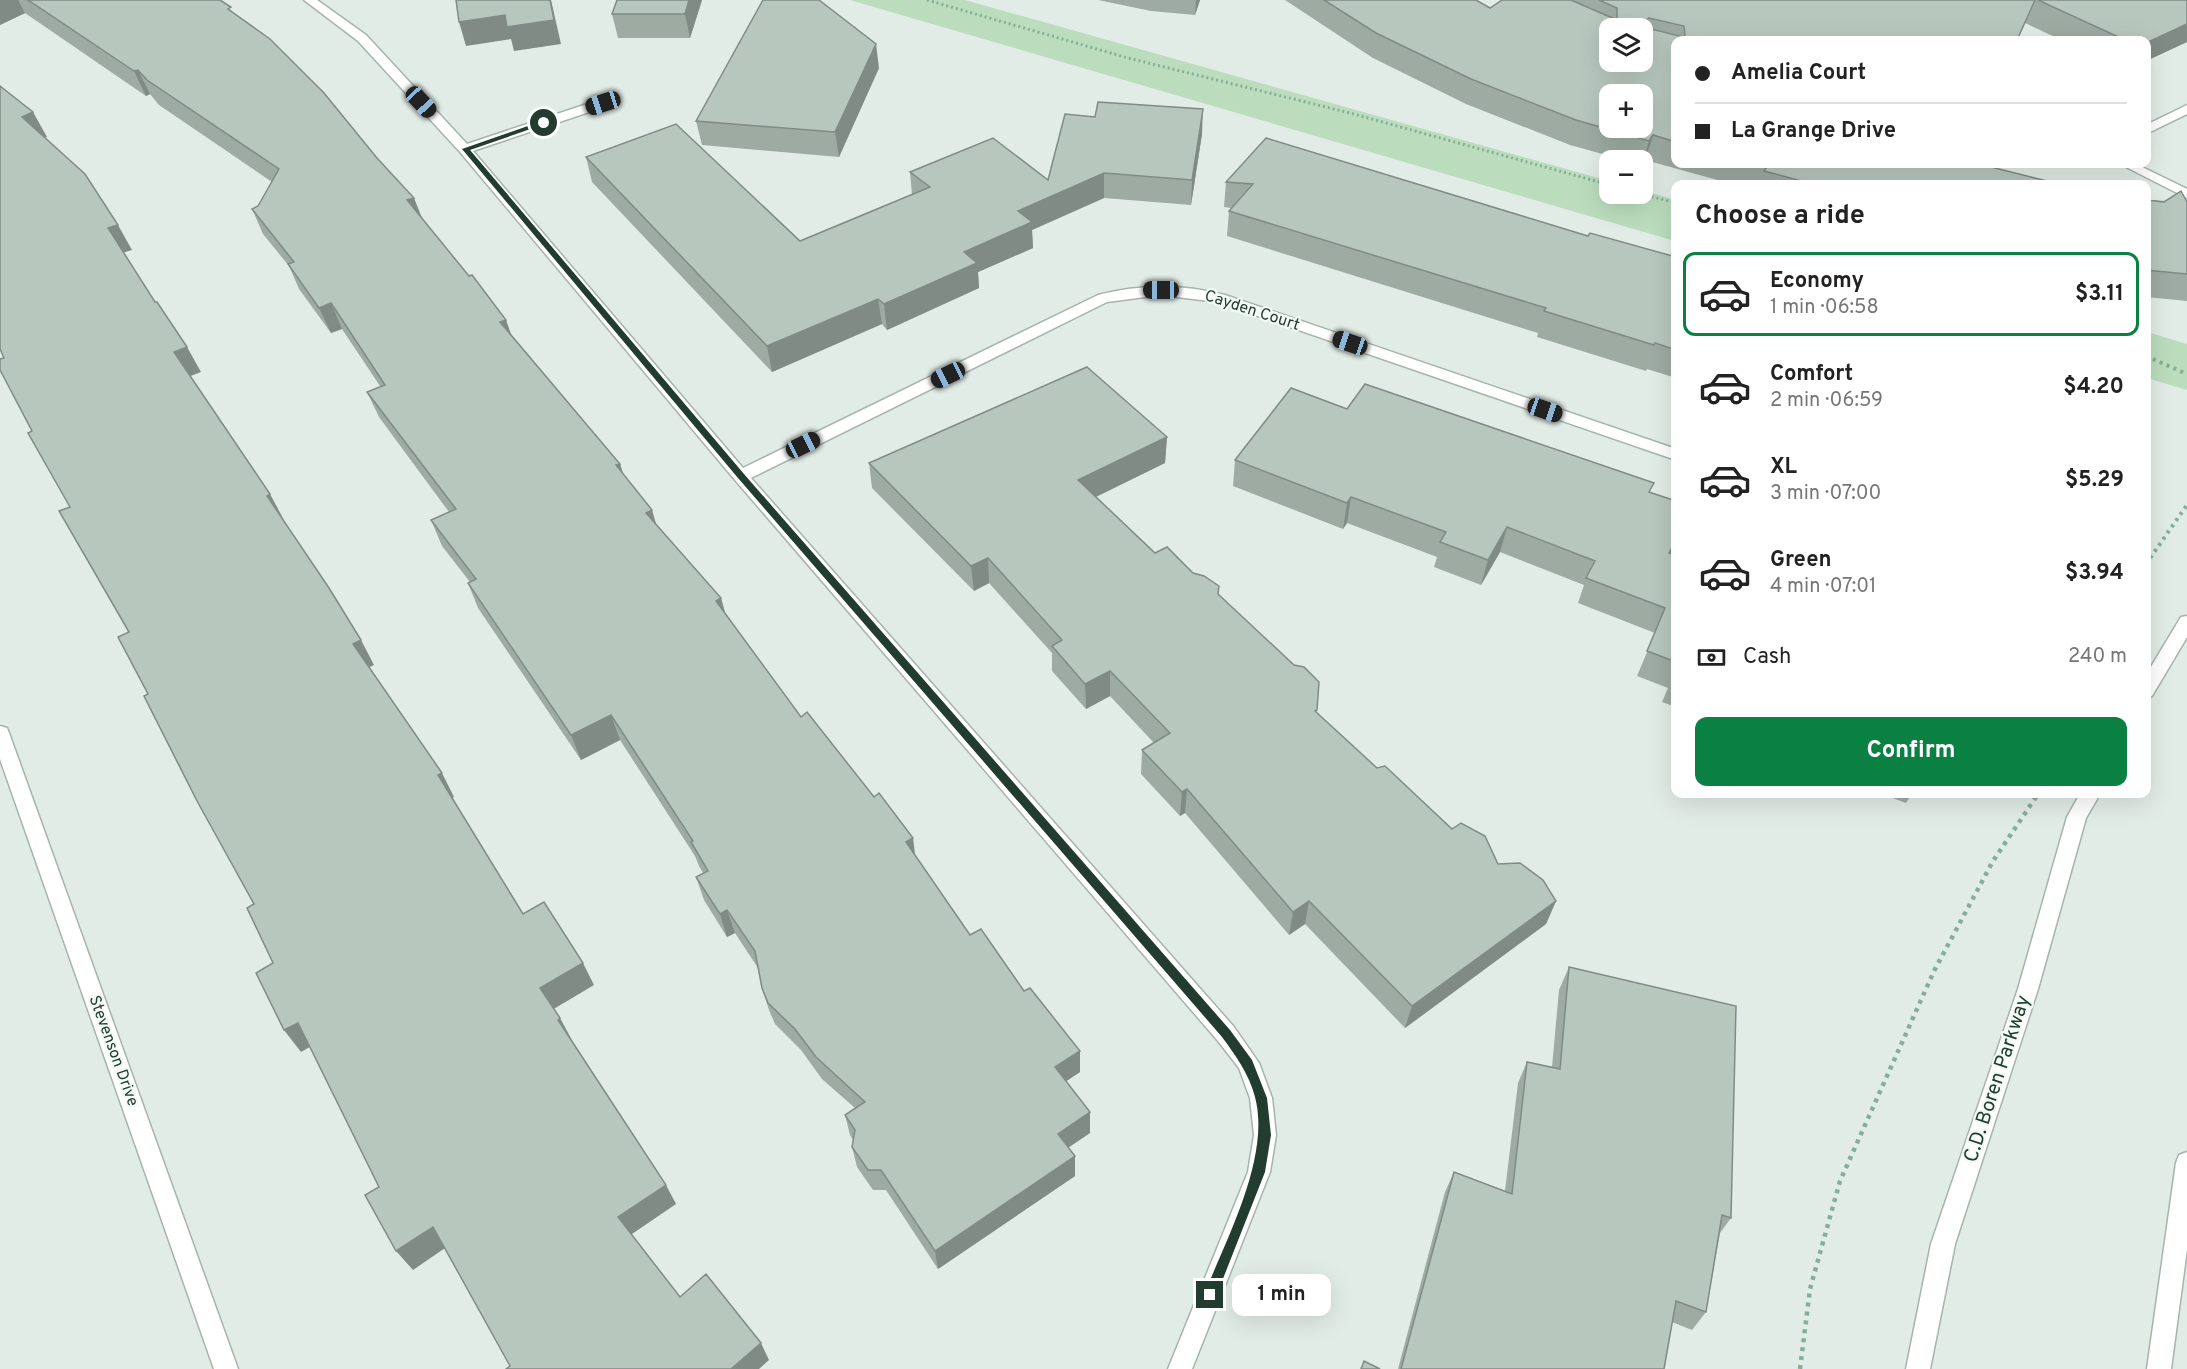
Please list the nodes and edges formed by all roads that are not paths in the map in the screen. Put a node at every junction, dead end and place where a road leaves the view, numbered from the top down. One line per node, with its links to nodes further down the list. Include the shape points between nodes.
1 (310, 0): 5 (street, via 362,38)
2 (603, 103): 5 (street)
3 (2187, 109): 4 (street)
4 (2151, 127)
5 (465, 149): 9 (street)
6 (2135, 168): 7 (street)
7 (2187, 194)
8 (1671, 453): 9 (street, Cayden Court, via 1220,298 1181,290 1141,290 1103,298)
9 (741, 476): 16 (street, via 1248,1064 1262,1098 1265,1135 1259,1172)
10 (2187, 622): 11 (street)
11 (2151, 683)
12 (2, 745): 15 (street, Stevenson Drive)
13 (2088, 798): 17 (street, C.D. Boren Parkway, via 2077,817 2028,989 1943,1244)
14 (2187, 1163): 18 (street)
15 (226, 1369)
16 (1180, 1369)
17 (1918, 1369)
18 (2159, 1369)

